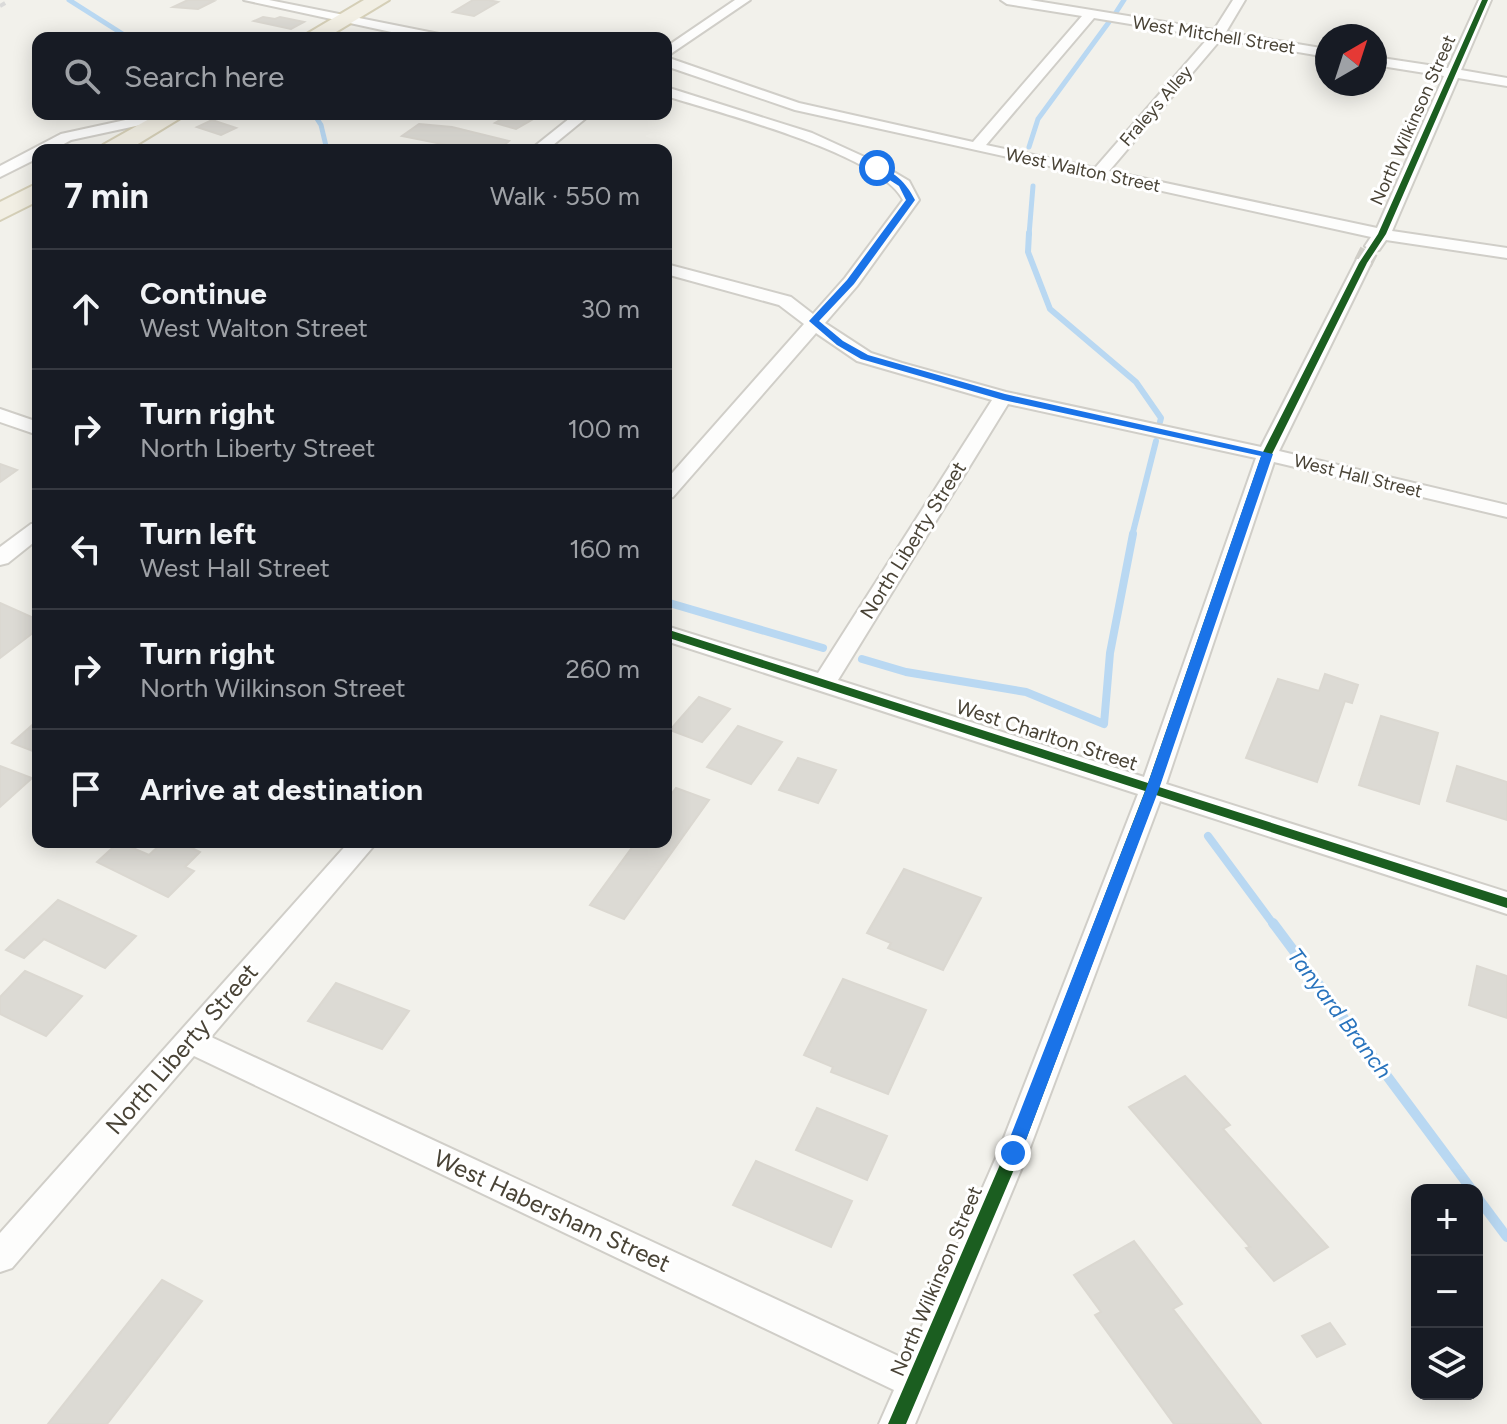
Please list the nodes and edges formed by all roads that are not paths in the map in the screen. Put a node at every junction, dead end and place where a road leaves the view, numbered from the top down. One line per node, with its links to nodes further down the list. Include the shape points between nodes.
1 (250, 0): 8 (street)
2 (379, 0): 8 (main road)
3 (744, 0): 12 (street)
4 (1007, 0): 7 (street, West Mitchell Street)
5 (1239, 0): 11 (street, Fraleys Alley)
6 (1485, 0): 16 (street, North Wilkinson Street)
7 (1091, 14): 11 (street, West Mitchell Street); 25 (street)
8 (347, 18): 9 (main road); 10 (street)
9 (322, 32)
10 (411, 32)
11 (1217, 36): 13 (street, West Mitchell Street); 28 (street, Fraleys Alley)
12 (672, 49)
13 (1315, 51)
14 (672, 63): 25 (street, West Walton Street, via 795,106)
15 (1387, 63): 16 (street)
16 (1454, 73): 17 (street); 31 (street, North Wilkinson Street)
17 (1507, 82)
18 (672, 93): 34 (street, via 807,136 903,184 911,200 851,282)
19 (146, 120): 22 (street)
20 (164, 120): 23 (main road)
21 (576, 120): 24 (street)
22 (53, 144)
23 (122, 144)
24 (546, 144)
25 (976, 147): 28 (street, West Walton Street)
26 (32, 155): 27 (street)
27 (0, 172)
28 (1099, 173): 31 (street, West Walton Street)
29 (32, 194): 30 (main road)
30 (0, 212)
31 (1382, 234): 32 (street, West Walton Street); 38 (street, North Wilkinson Street)
32 (1507, 253)
33 (672, 271): 34 (street, West Hall Street, via 785,301)
34 (813, 321): 35 (street, West Hall Street, via 864,357); 39 (street)
35 (1003, 397): 38 (street, West Hall Street); 44 (street, North Liberty Street)
36 (0, 415): 37 (street)
37 (32, 427)
38 (1267, 454): 40 (street, West Hall Street); 45 (street, North Wilkinson Street)
39 (672, 486)
40 (1507, 511)
41 (32, 534): 42 (street)
42 (0, 558)
43 (672, 635): 44 (street, West Charlton Street)
44 (823, 684): 45 (street, West Charlton Street)
45 (1152, 789): 47 (street, West Charlton Street); 50 (street, North Wilkinson Street, via 1013,1153)
46 (359, 848): 48 (street, North Liberty Street)
47 (1507, 903)
48 (189, 1040): 49 (street, North Liberty Street); 50 (street, West Habersham Street)
49 (0, 1257)
50 (915, 1382): 51 (street, North Wilkinson Street)
51 (897, 1424)

